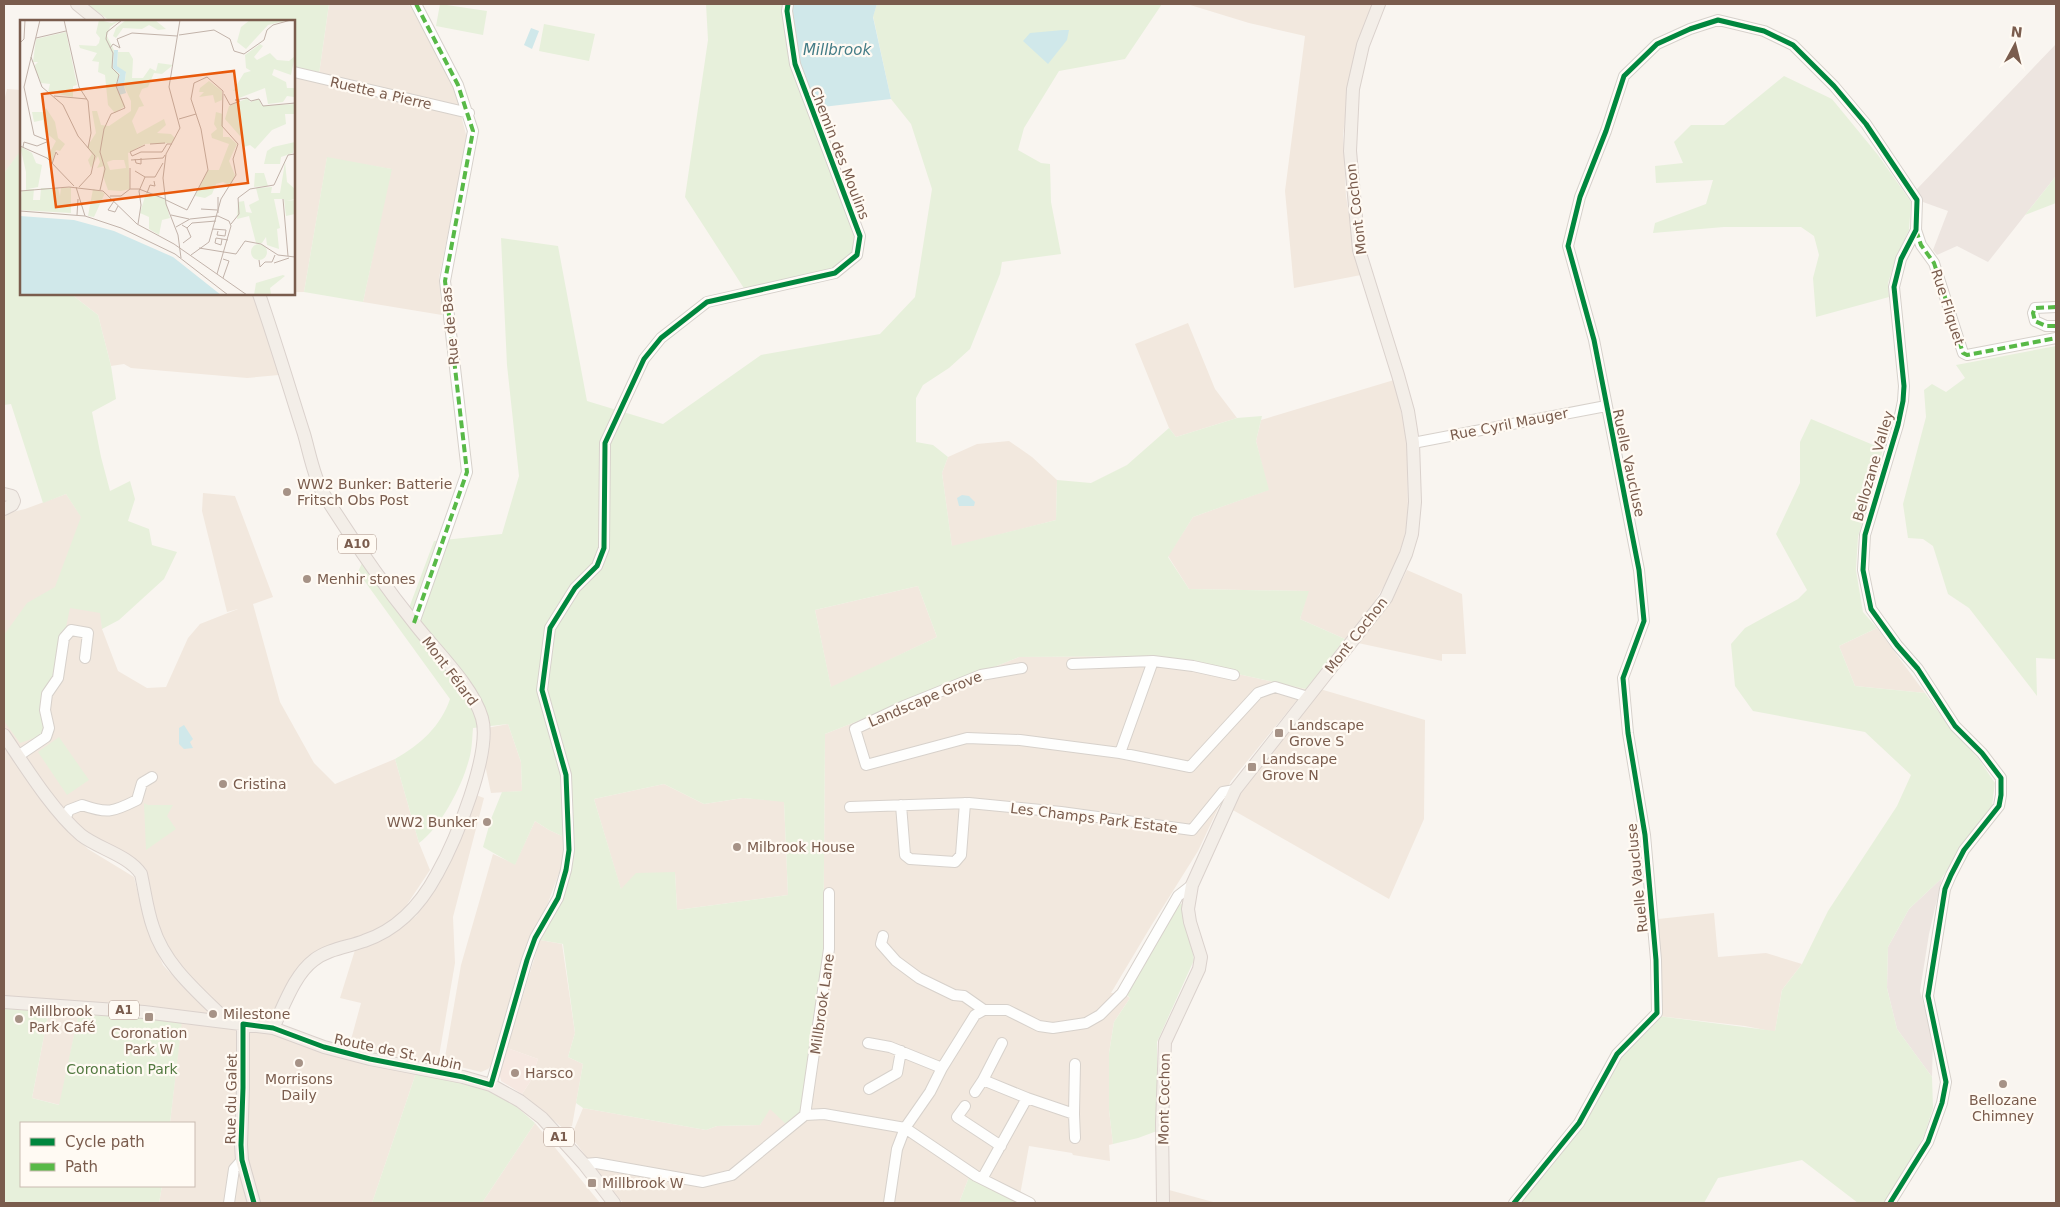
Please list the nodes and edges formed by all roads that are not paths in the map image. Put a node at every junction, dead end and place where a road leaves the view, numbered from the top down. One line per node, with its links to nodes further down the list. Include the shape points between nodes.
1 (77, 4): 5 (main road)
2 (416, 4): 7 (street, Rue de Bas)
3 (788, 4): 48 (street, Chemin des Moulins, via 795,64 860,236 857,255 835,274 708,302 661,338 644,359 605,443 604,548 597,566 575,588 550,628 542,690 566,775 569,850 566,870 558,898 535,938 527,960)
4 (1379, 4): 15 (main road, Mont Cochon, via 1363,44 1353,89 1350,151 1359,250 1408,411)
5 (97, 20)
6 (295, 72): 7 (street, Ruette a Pierre)
7 (469, 113): 18 (street, Rue de Bas, via 473,131 445,281 467,472)
8 (1917, 200): 9 (street, Bellozane Valley); 14 (street, Ruelle Vaucluse, via 1866,124 1793,45 1764,31 1718,20 1657,44 1624,76 1580,197 1568,246 1594,340)
9 (1916, 230): 13 (street, Rue Fliquet, via 1921,245 1934,264 1964,354); 68 (street, Bellozane Valley, via 1901,259 1894,286 1903,401 1865,535 1863,570 1871,609 1918,669 1955,726 2001,778 2001,795 1999,806 1964,850 1946,889 1928,996 1946,1082 1928,1142)
10 (259, 295): 18 (main road, Mont Félard / A10, via 322,491)
11 (2056, 307): 12 (street, via 2035,308 2033,313 2035,321)
12 (2056, 326)
13 (2056, 338)
14 (1606, 406): 15 (street, Rue Cyril Mauger); 67 (street, Ruelle Vaucluse, via 1639,570 1644,621 1623,678 1628,733 1645,835 1656,960 1657,1013 1617,1054 1579,1123)
15 (1413, 443): 24 (main road, Mont Cochon, via 1415,502 1412,534 1396,579 1386,598)
16 (4, 494): 17 (main road, via 12,496 14,501)
17 (4, 509)
18 (414, 623): 41 (main road, Mont Félard / A10, via 456,673 483,719 483,739 473,791 438,873 418,904 383,933 312,961 301,974)
19 (85, 658): 27 (street, via 88,633 71,630 64,638 58,678 47,694 45,710 50,728 46,737)
20 (1153, 662): 21 (street); 23 (street); 26 (street)
21 (1072, 664)
22 (1022, 668): 26 (street, Landscape Grove, via 981,674 855,729 866,765 967,738 1020,740)
23 (1234, 675)
24 (1308, 697): 26 (street, Landscape Grove, via 1275,688 1258,693 1190,768); 29 (main road, Mont Cochon)
25 (4, 735): 27 (main road)
26 (1120, 753)
27 (18, 756): 33 (main road)
28 (152, 777): 33 (street, via 142,783 137,800 119,809 102,811 82,804 69,810)
29 (1235, 790): 30 (street, Les Champs Park Estate, via 1223,792 1192,830); 34 (main road, Mont Cochon)
30 (965, 803): 31 (street, Les Champs Park Estate); 31 (street, via 961,856 955,862 910,859 905,855)
31 (902, 805): 32 (street, Les Champs Park Estate)
32 (850, 807)
33 (65, 819): 39 (main road, via 90,842 136,867 141,874 153,928 162,948 186,980)
34 (1192, 885): 38 (street, via 1178,896 1122,993 1100,1016 1086,1023 1053,1028 1039,1026 1007,1010); 66 (main road, Mont Cochon, via 1188,909 1202,957 1165,1042)
35 (829, 893): 54 (street, Millbrook Lane, via 829,949)
36 (883, 936): 38 (street, via 880,944 919,978 954,995 964,996)
37 (4, 1002): 39 (main road, Route de St. Aubin / A1)
38 (984, 1010): 46 (street, via 975,1015)
39 (227, 1021): 40 (main road, Route de St. Aubin / A1)
40 (243, 1024): 41 (main road, Route de St. Aubin / A1); 58 (main road, Rue du Galet)
41 (273, 1028): 48 (main road, Route de St. Aubin / A1, via 333,1050)
42 (868, 1043): 44 (street)
43 (1002, 1043): 47 (street)
44 (901, 1050): 46 (street); 49 (street, via 897,1073)
45 (1075, 1064): 53 (street)
46 (942, 1068): 55 (street)
47 (983, 1080): 50 (street); 51 (street)
48 (490, 1085): 59 (main road, Route de St. Aubin / A1, via 520,1100 542,1118)
49 (869, 1089)
50 (975, 1092)
51 (1026, 1098): 53 (street); 57 (street)
52 (965, 1106): 57 (street, via 957,1117)
53 (1074, 1114): 56 (street)
54 (805, 1115): 55 (street, via 824,1114); 59 (street, via 732,1175 703,1182 596,1163)
55 (905, 1128): 60 (street); 64 (street, via 897,1149)
56 (1075, 1138)
57 (1001, 1146): 60 (street)
58 (242, 1160): 61 (street, via 234,1169); 62 (main road, Rue du Galet)
59 (584, 1164): 63 (main road, Route de St. Aubin / A1)
60 (982, 1179): 65 (street)
61 (229, 1203)
62 (254, 1203)
63 (614, 1203)
64 (889, 1203)
65 (1030, 1203)
66 (1163, 1203)
67 (1514, 1203)
68 (1890, 1203)

